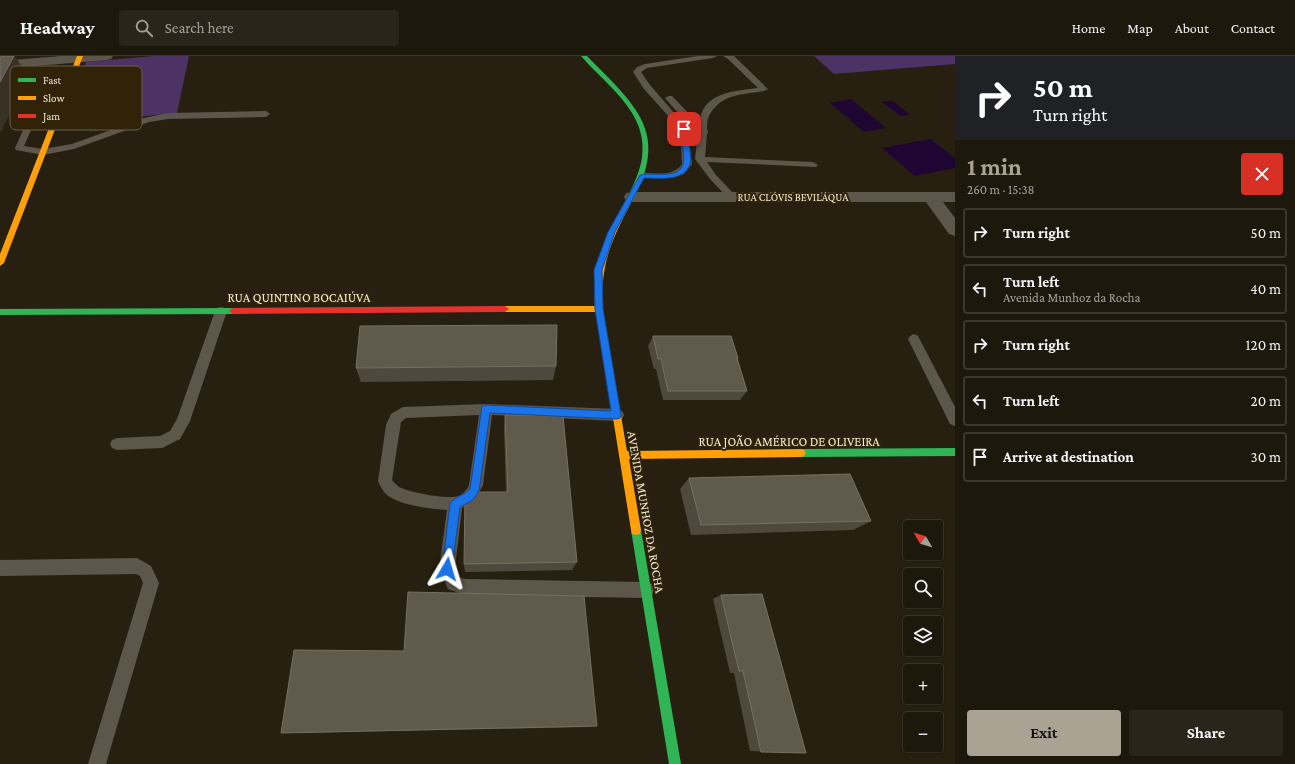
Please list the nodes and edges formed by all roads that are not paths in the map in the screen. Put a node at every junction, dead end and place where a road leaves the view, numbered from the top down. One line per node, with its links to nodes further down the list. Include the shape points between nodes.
1 (107, 56): 5 (street)
2 (584, 56): 19 (main road, AVENIDA MUNHOZ DA ROCHA, via 624,98 640,120 647,147)
3 (713, 56): 11 (lane, via 645,66 637,72)
4 (727, 56): 15 (lane, via 764,89 724,95 712,104 704,117)
5 (80, 57): 6 (street)
6 (0, 65)
7 (669, 98): 9 (lane)
8 (266, 114): 10 (lane, via 168,116)
9 (689, 120): 11 (lane); 15 (lane)
10 (142, 122)
11 (684, 129): 19 (lane, via 687,164 681,172 670,176)
12 (26, 130): 16 (lane, via 20,148)
13 (51, 130): 16 (main road)
14 (119, 130): 16 (lane, via 74,146)
15 (704, 132): 17 (lane)
16 (43, 152): 25 (main road)
17 (700, 159): 18 (lane); 23 (lane)
18 (813, 165)
19 (642, 176): 22 (main road, AVENIDA MUNHOZ DA ROCHA)
20 (931, 197): 21 (street, RUA CLÓVIS BEVILÁQUA); 23 (street, RUA CLÓVIS BEVILÁQUA); 24 (street)
21 (955, 197)
22 (632, 198): 23 (street, RUA CLÓVIS BEVILÁQUA); 26 (main road, AVENIDA MUNHOZ DA ROCHA, via 612,232 598,270)
23 (732, 198)
24 (955, 230)
25 (0, 263)
26 (599, 309): 27 (main road, RUA QUINTINO BOCAIÚVA); 31 (main road, AVENIDA MUNHOZ DA ROCHA)
27 (221, 311): 28 (main road, RUA QUINTINO BOCAIÚVA); 33 (lane, via 183,421 175,435 162,442)
28 (0, 312)
29 (914, 339): 32 (lane)
30 (486, 409): 31 (lane); 36 (lane, via 474,491 470,497); 36 (lane, via 403,413 396,418 393,425 385,481 392,491 402,496)
31 (617, 415): 35 (main road, AVENIDA MUNHOZ DA ROCHA)
32 (955, 420)
33 (117, 444)
34 (955, 452): 35 (main road, RUA JOÃO AMÉRICO DE OLIVEIRA)
35 (623, 455): 38 (main road, AVENIDA MUNHOZ DA ROCHA)
36 (455, 504): 38 (lane, via 447,569 454,583 465,587)
37 (0, 568): 39 (lane, via 137,566 146,571 150,583)
38 (646, 590): 40 (main road, AVENIDA MUNHOZ DA ROCHA)
39 (97, 764)
40 (675, 764)

